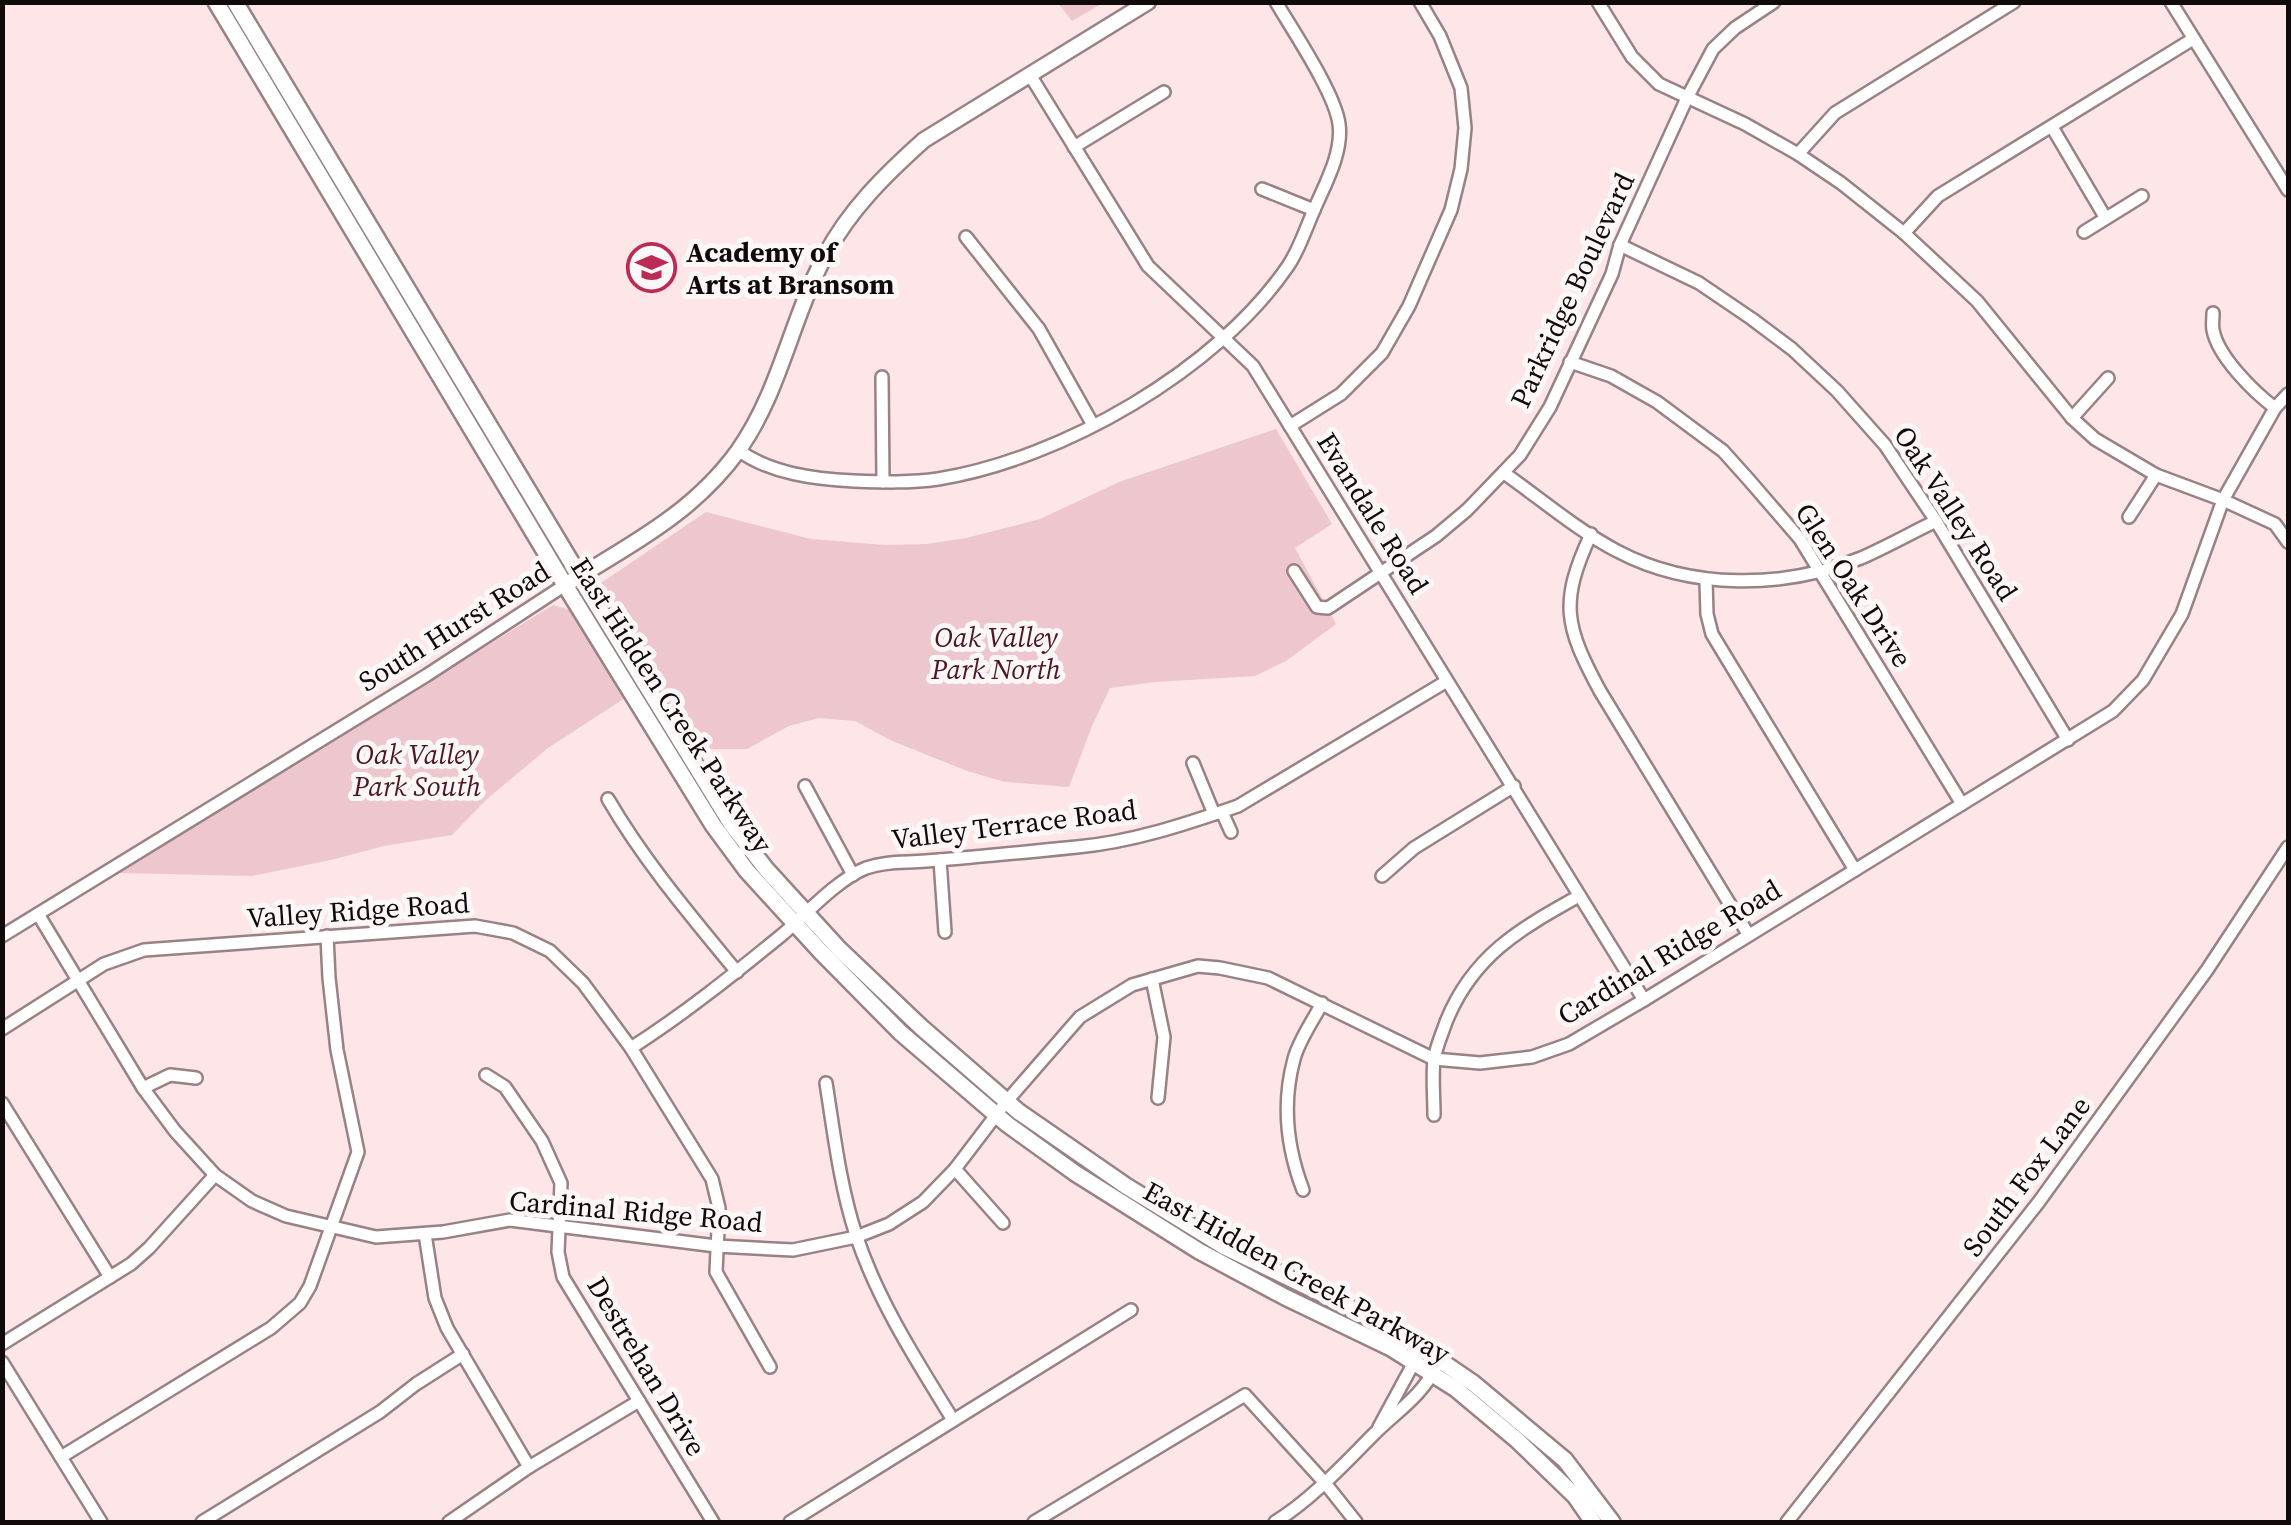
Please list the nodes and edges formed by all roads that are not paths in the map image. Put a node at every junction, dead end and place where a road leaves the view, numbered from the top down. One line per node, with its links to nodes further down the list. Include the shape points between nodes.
1 (216, 2): 48 (main road, East Hidden Creek Parkway)
2 (239, 2): 48 (main road, East Hidden Creek Parkway)
3 (1148, 2): 11 (street, South Hurst Road)
4 (1276, 2): 20 (street, via 1328,91 1339,123 1336,154)
5 (1420, 2): 35 (street, via 1461,88 1465,128 1450,210 1382,353 1341,394)
6 (1598, 2): 13 (street, via 1644,71)
7 (1774, 2): 13 (street, Parkridge Boulevard, via 1712,50)
8 (2014, 2): 16 (street, via 1835,114)
9 (2171, 2): 10 (street)
10 (2193, 39): 14 (street); 18 (street)
11 (1030, 75): 15 (street, Evandale Road); 36 (street, South Hurst Road, via 924,140 868,194 824,256 775,381)
12 (1164, 92): 15 (street)
13 (1687, 98): 16 (street); 25 (street, Parkridge Boulevard)
14 (2052, 128): 21 (street); 23 (street, via 1938,196)
15 (1074, 147): 27 (street, Evandale Road, via 1148,266)
16 (1798, 154): 23 (street)
17 (1262, 189): 20 (street)
18 (2288, 190)
19 (2142, 196): 21 (street)
20 (1314, 210): 27 (street, via 1291,263)
21 (2105, 217): 22 (street)
22 (2084, 232)
23 (1904, 233): 33 (street, via 1977,301)
24 (966, 238): 34 (street, via 1039,329)
25 (1620, 245): 28 (street, Parkridge Boulevard); 42 (street, Oak Valley Road, via 1699,284 1792,350 1886,445)
26 (2214, 314): 32 (street, via 2213,332 2230,361)
27 (1224, 338): 34 (street, via 1168,382); 35 (street, Evandale Road, via 1252,366)
28 (1570, 362): 37 (street, Parkridge Boulevard, via 1550,407); 45 (street, Glen Oak Drive, via 1657,402 1723,451)
29 (882, 376): 39 (street)
30 (2108, 378): 33 (street)
31 (2288, 394): 32 (street, Cardinal Ridge Road)
32 (2275, 408): 40 (street, Cardinal Ridge Road)
33 (2072, 418): 38 (street, via 2095,440)
34 (1092, 425): 39 (street, via 996,465 938,479)
35 (1290, 426): 47 (street, Evandale Road)
36 (738, 450): 39 (street, via 764,466 830,480); 48 (street, South Hurst Road, via 679,514)
37 (1504, 473): 43 (street); 47 (street, Parkridge Boulevard, via 1436,536)
38 (2156, 475): 40 (street); 41 (street)
39 (883, 482)
40 (2223, 500): 44 (street, via 2276,524); 51 (street, Cardinal Ridge Road, via 2182,614 2143,680 2114,711)
41 (2129, 517)
42 (1936, 521): 45 (street); 51 (street, Oak Valley Road)
43 (1591, 534): 49 (street, via 1643,563); 68 (street, via 1569,596 1579,652)
44 (2288, 542)
45 (1820, 570): 49 (street, via 1771,580); 56 (street, Glen Oak Drive)
46 (1294, 571): 47 (street, Parkridge Boulevard, via 1317,607 1328,608)
47 (1382, 574): 50 (street, Evandale Road)
48 (572, 581): 65 (street, South Hurst Road); 66 (main road, East Hidden Creek Parkway, via 713,825 747,871)
49 (1706, 581): 61 (street, via 1712,634)
50 (1447, 681): 54 (street, Evandale Road); 57 (street, Valley Terrace Road)
51 (2068, 740): 56 (street, Cardinal Ridge Road)
52 (1193, 763): 57 (street)
53 (805, 786): 62 (street)
54 (1514, 786): 63 (street, via 1414,848); 64 (street, Evandale Road)
55 (608, 799): 71 (street, via 668,888)
56 (1962, 804): 61 (street, Cardinal Ridge Road)
57 (1218, 813): 58 (street); 60 (street, Valley Terrace Road, via 1083,846)
58 (1231, 832)
59 (2288, 847): 120 (street, South Fox Lane, via 2038,1203)
60 (940, 860): 62 (street, Valley Terrace Road, via 886,863); 67 (street)
61 (1854, 870): 68 (street, Cardinal Ridge Road)
62 (853, 875): 66 (street, Valley Terrace Road)
63 (1382, 876)
64 (1579, 896): 74 (street, Evandale Road); 78 (street, via 1520,929 1482,964 1451,1012)
65 (38, 914): 69 (street, South Hurst Road); 72 (street, Cardinal Ridge Road)
66 (800, 918): 71 (street, Valley Terrace Road); 85 (main road, East Hidden Creek Parkway, via 901,1033)
67 (945, 932)
68 (1748, 934): 74 (street, Cardinal Ridge Road)
69 (2, 936)
70 (327, 936): 72 (street, Valley Ridge Road, via 144,950); 77 (street, Valley Ridge Road, via 475,926 513,933 550,951); 92 (street, via 337,1050 358,1152)
71 (737, 972): 77 (street, Valley Terrace Road)
72 (79, 980): 76 (street, Valley Ridge Road); 82 (street, Cardinal Ridge Road)
73 (1152, 980): 75 (street, Cardinal Ridge Road, via 1198,966 1220,968 1268,978); 83 (street, via 1164,1038); 85 (street, Cardinal Ridge Road, via 1132,984 1080,1017)
74 (1644, 1000): 78 (street, Cardinal Ridge Road, via 1568,1044 1532,1056 1480,1063)
75 (1322, 1003): 78 (street, Cardinal Ridge Road); 89 (street, via 1294,1057 1288,1100 1289,1146)
76 (2, 1029)
77 (631, 1048): 95 (street, Valley Ridge Road, via 712,1179 719,1208)
78 (1434, 1059): 86 (street)
79 (486, 1076): 91 (street, Destrehan Drive, via 505,1088 542,1141 560,1184)
80 (196, 1078): 82 (street, via 170,1075)
81 (826, 1083): 94 (street)
82 (144, 1088): 88 (street, Cardinal Ridge Road)
83 (1158, 1098)
84 (2, 1104): 96 (street)
85 (1001, 1108): 87 (street, Cardinal Ridge Road); 100 (main road, East Hidden Creek Parkway, via 1075,1173 1198,1251)
86 (1434, 1115)
87 (955, 1169): 90 (street); 94 (street, Cardinal Ridge Road, via 923,1202)
88 (215, 1175): 92 (street, Cardinal Ridge Road, via 252,1201); 96 (street, via 149,1248)
89 (1303, 1190)
90 (1003, 1223)
91 (560, 1226): 93 (street, Cardinal Ridge Road, via 510,1220); 95 (street, Cardinal Ridge Road); 104 (street, Destrehan Drive, via 563,1278)
92 (332, 1227): 93 (street, Cardinal Ridge Road, via 376,1237); 107 (street, via 310,1286 287,1316)
93 (425, 1234): 99 (street, via 435,1298)
94 (856, 1237): 95 (street, Cardinal Ridge Road, via 793,1250); 105 (street, via 898,1330)
95 (716, 1246): 102 (street, Valley Ridge Road, via 716,1272)
96 (110, 1278): 98 (street)
97 (1131, 1310): 105 (street)
98 (2, 1344)
99 (462, 1354): 108 (street); 111 (street)
100 (1417, 1355): 103 (main road, East Hidden Creek Parkway); 106 (street)
101 (2, 1362): 107 (street)
102 (770, 1367)
103 (1436, 1367): 106 (street, via 1417,1397); 118 (main road, East Hidden Creek Parkway, via 1575,1496); 119 (main road, East Hidden Creek Parkway, via 1472,1383 1565,1460)
104 (639, 1401): 108 (street); 113 (street, Destrehan Drive)
105 (952, 1420): 114 (street)
106 (1377, 1431): 109 (street)
107 (61, 1457): 110 (street)
108 (530, 1467): 112 (street)
109 (1325, 1483): 115 (street, via 1245,1395); 116 (street); 117 (street)
110 (101, 1522)
111 (202, 1522)
112 (449, 1522)
113 (713, 1522)
114 (790, 1522)
115 (1034, 1522)
116 (1275, 1522)
117 (1356, 1522)
118 (1593, 1522)
119 (1612, 1522)
120 (1786, 1522)

